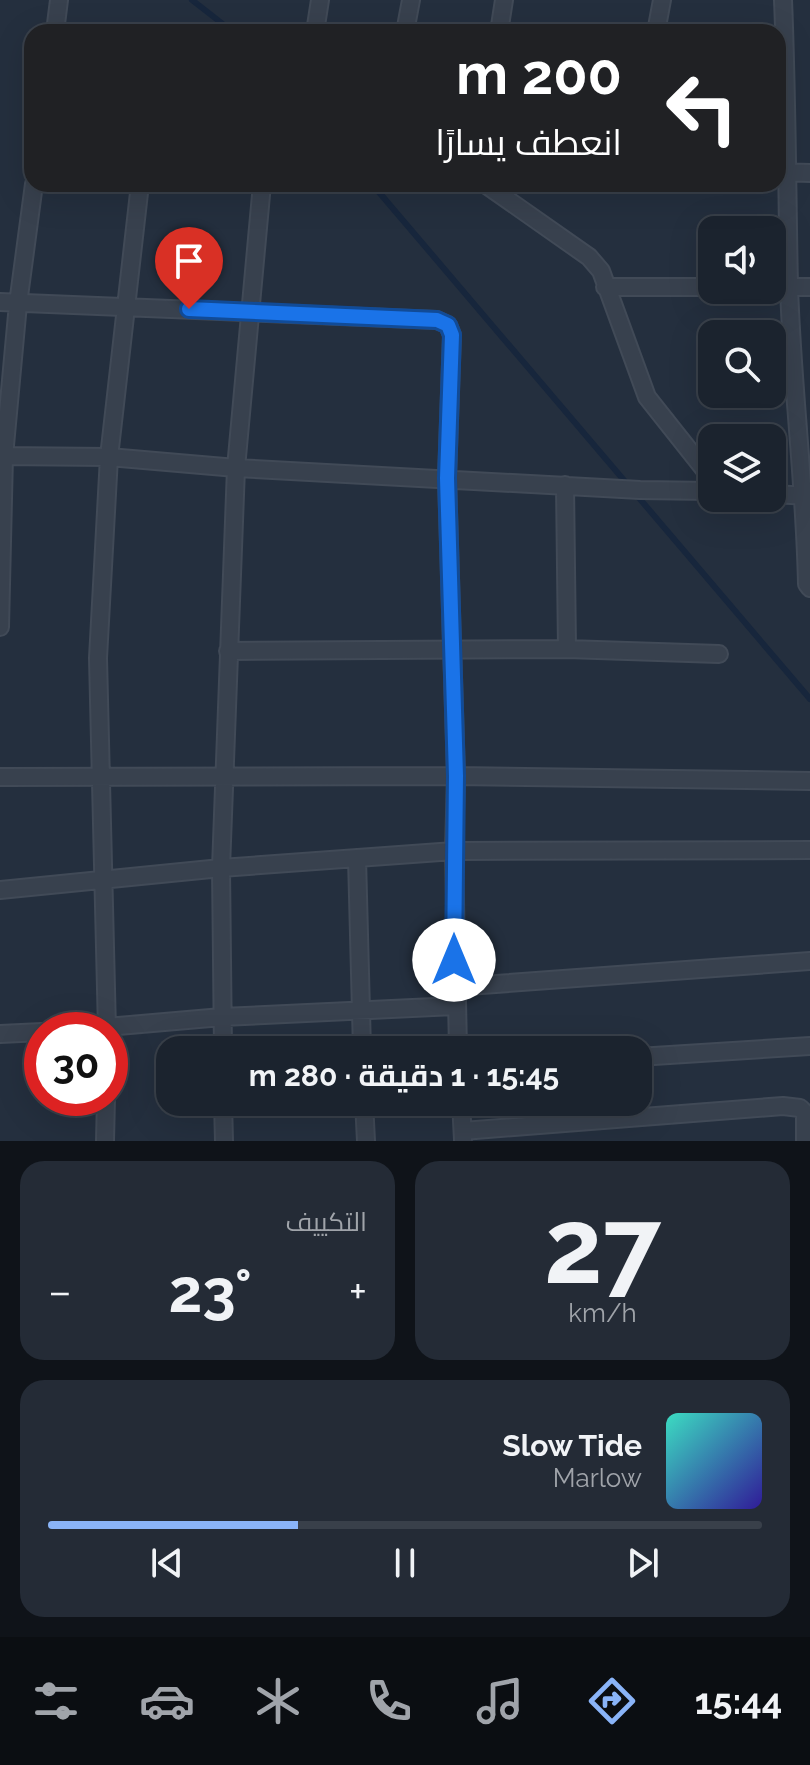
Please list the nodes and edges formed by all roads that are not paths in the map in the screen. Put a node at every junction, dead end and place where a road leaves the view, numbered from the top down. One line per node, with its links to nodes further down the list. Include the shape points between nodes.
1 (59, 0): 7 (street)
2 (320, 0): 8 (street)
3 (411, 0): 9 (street)
4 (504, 0): 10 (street)
5 (662, 0): 11 (street)
6 (783, 0): 12 (street)
7 (56, 24)
8 (316, 24)
9 (406, 24)
10 (500, 24)
11 (658, 24)
12 (783, 24)
13 (786, 172): 14 (street)
14 (810, 173)
15 (33, 192): 26 (street)
16 (139, 192): 28 (street)
17 (261, 192): 29 (street)
18 (496, 192): 21 (street, via 589,257)
19 (783, 192): 20 (street)
20 (783, 216)
21 (605, 287): 22 (street); 32 (street, via 647,397)
22 (698, 287)
23 (786, 287): 24 (street)
24 (810, 287)
25 (0, 302): 26 (street)
26 (18, 304): 28 (street); 30 (street)
27 (783, 304): 38 (street)
28 (128, 306): 29 (street); 31 (street)
29 (250, 312): 33 (street); 34 (street, via 437,320 448,325 452,335)
30 (2, 456): 31 (street); 40 (street)
31 (109, 457): 33 (street); 48 (street, via 98,658)
32 (698, 461)
33 (236, 468): 34 (street); 43 (street)
34 (447, 478): 35 (street); 41 (street)
35 (565, 485): 36 (street); 42 (street)
36 (698, 491)
37 (786, 495): 38 (street)
38 (808, 496): 39 (street)
39 (810, 588)
40 (0, 627)
41 (453, 649): 42 (street); 43 (street); 46 (street)
42 (567, 649): 44 (street)
43 (228, 651): 45 (street)
44 (719, 654)
45 (225, 775): 46 (street); 48 (street); 53 (street)
46 (456, 776): 49 (street); 51 (street)
47 (0, 777): 48 (street)
48 (98, 777): 54 (street)
49 (810, 781)
50 (810, 850): 51 (street)
51 (454, 851): 52 (street); 57 (street)
52 (357, 858): 53 (street); 59 (street)
53 (221, 868): 54 (street); 61 (street)
54 (105, 878): 55 (street); 60 (street)
55 (0, 890)
56 (810, 961): 57 (street)
57 (454, 987): 58 (street)
58 (455, 1006): 59 (street); 67 (street)
59 (360, 1011): 61 (street); 66 (street)
60 (107, 1012)
61 (222, 1017): 62 (street); 65 (street)
62 (128, 1027)
63 (24, 1033): 64 (street)
64 (0, 1034)
65 (223, 1036)
66 (361, 1036)
67 (457, 1036)
68 (810, 1046): 69 (street)
69 (652, 1056)
70 (106, 1116): 75 (street)
71 (223, 1116): 76 (street)
72 (365, 1116): 77 (street)
73 (462, 1116): 74 (street)
74 (463, 1136): 78 (street, via 783,1106 805,1113)
75 (105, 1141)
76 (224, 1141)
77 (366, 1141)
78 (805, 1141)

